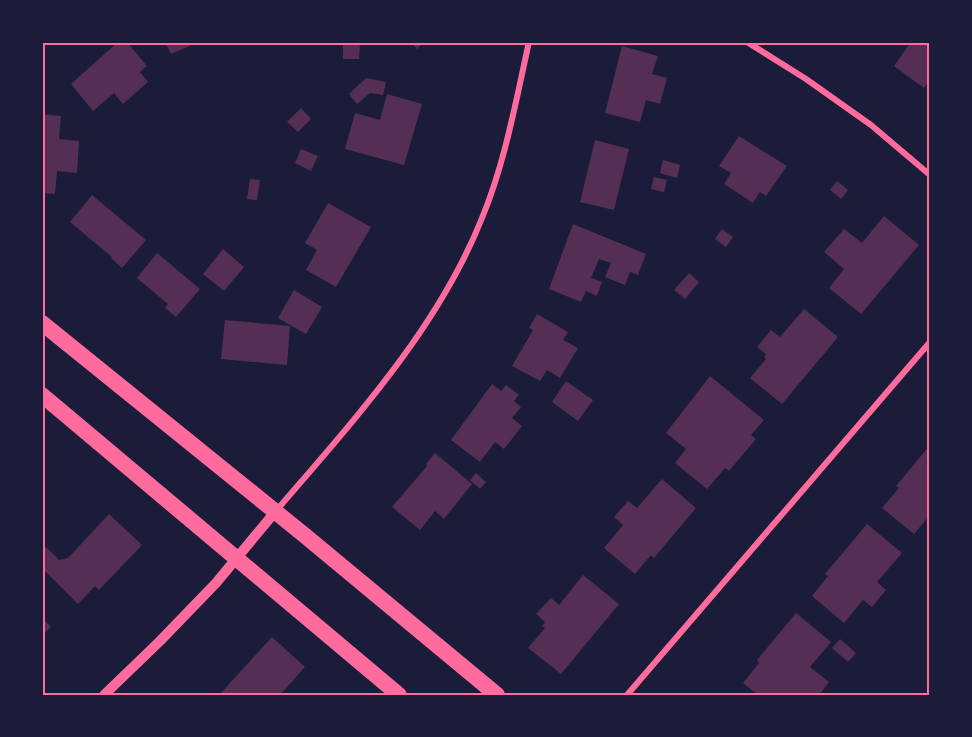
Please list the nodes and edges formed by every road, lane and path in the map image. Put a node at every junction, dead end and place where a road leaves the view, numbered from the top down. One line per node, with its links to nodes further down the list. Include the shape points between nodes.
1 (529, 42): 7 (street, via 483,218 443,299 365,404)
2 (747, 42): 3 (street, via 871,125)
3 (930, 175)
4 (42, 323): 7 (highway)
5 (930, 342): 12 (street)
6 (42, 395): 8 (highway)
7 (275, 512): 8 (street); 11 (highway)
8 (236, 559): 9 (street, via 171,631); 10 (highway)
9 (104, 695)
10 (399, 695)
11 (497, 695)
12 (627, 695)

